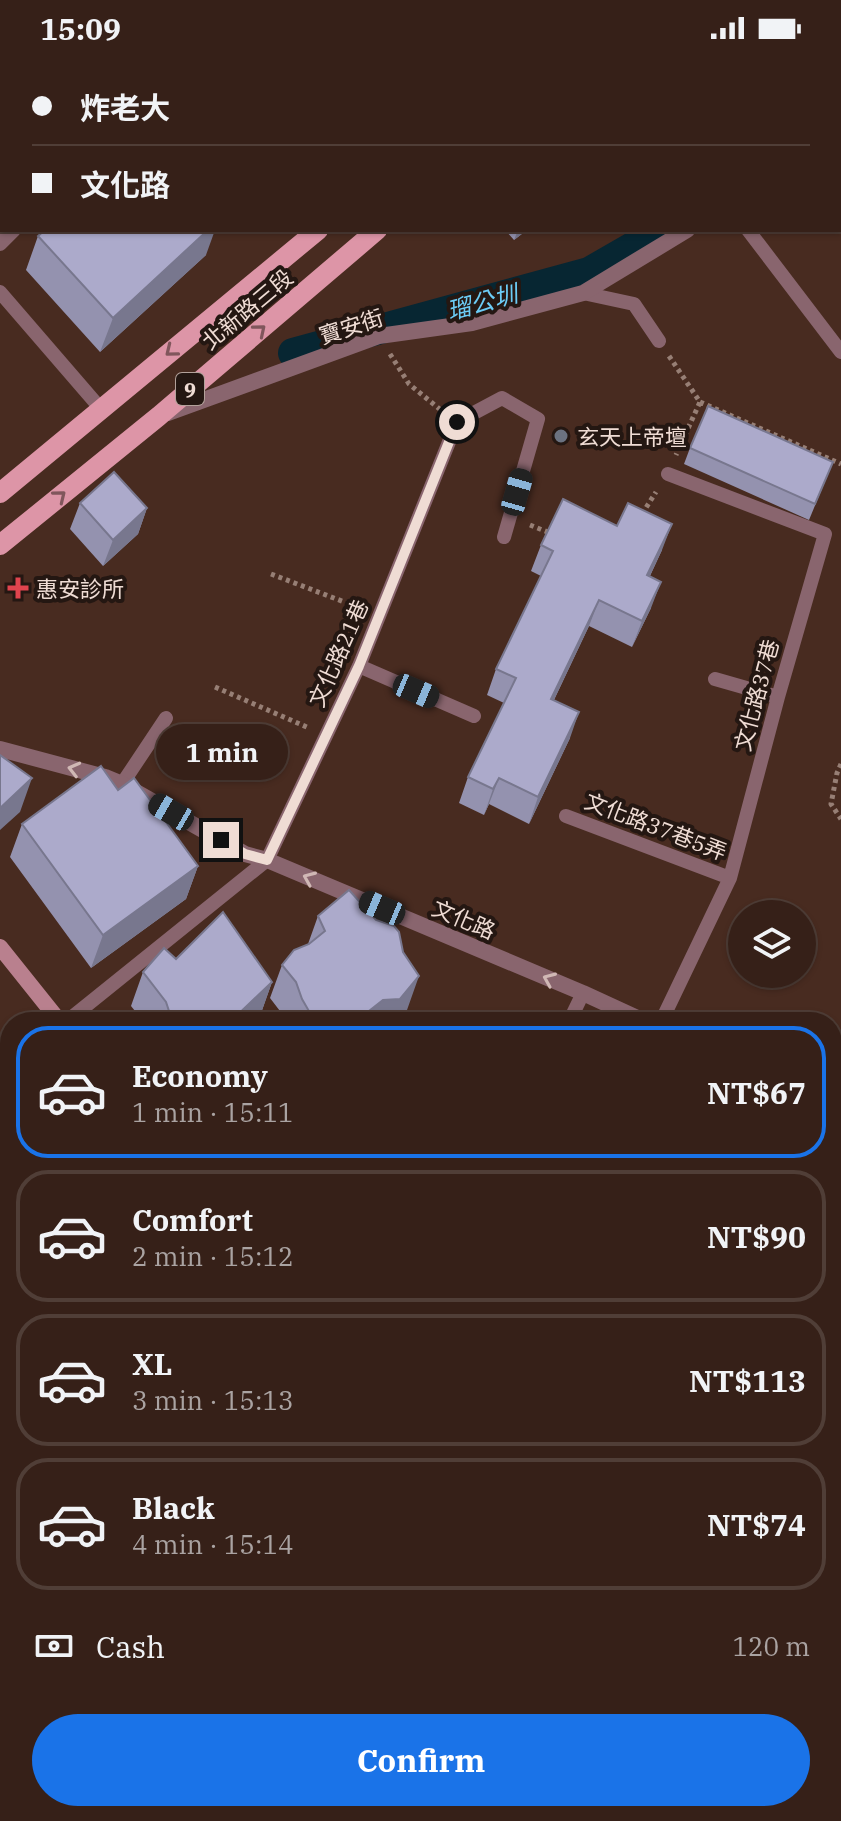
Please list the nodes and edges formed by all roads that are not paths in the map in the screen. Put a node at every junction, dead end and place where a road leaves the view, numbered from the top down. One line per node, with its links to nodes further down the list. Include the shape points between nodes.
1 (316, 232): 9 (main road, 北新路三段 / 9, one-way to 9)
2 (375, 232): 10 (main road, 北新路三段 / 9, one-way to 2)
3 (684, 232): 6 (street, 寶安街)
4 (750, 232): 8 (lane)
5 (0, 292): 9 (lane)
6 (583, 293): 7 (lane, via 634,304); 10 (street, 寶安街, via 472,323 379,336)
7 (659, 341)
8 (841, 352)
9 (101, 409): 12 (main road, 北新路三段 / 9)
10 (159, 416): 14 (main road, 北新路三段 / 9, one-way to 10)
11 (668, 474): 17 (lane, 文化路37巷, via 825,534)
12 (0, 493)
13 (504, 537): 15 (lane, 文化路21巷, via 538,419 502,398 457,422)
14 (0, 545)
15 (359, 666): 18 (lane); 23 (lane, 文化路21巷)
16 (715, 679): 17 (lane)
17 (778, 697): 24 (lane, 文化路37巷)
18 (474, 716)
19 (166, 718): 21 (lane)
20 (0, 749): 21 (street, 文化路, one-way to 20)
21 (122, 784): 23 (street, 文化路, via 245,854)
22 (566, 816): 24 (lane, 文化路37巷5弄)
23 (267, 860): 26 (street, 文化路, one-way to 23); 28 (lane, 文化路21巷)
24 (730, 878): 31 (lane, 文化路37巷)
25 (0, 947): 27 (street)
26 (583, 993): 29 (lane); 30 (street, 文化路)
27 (52, 1012)
28 (78, 1012)
29 (574, 1012)
30 (624, 1012)
31 (666, 1012)

